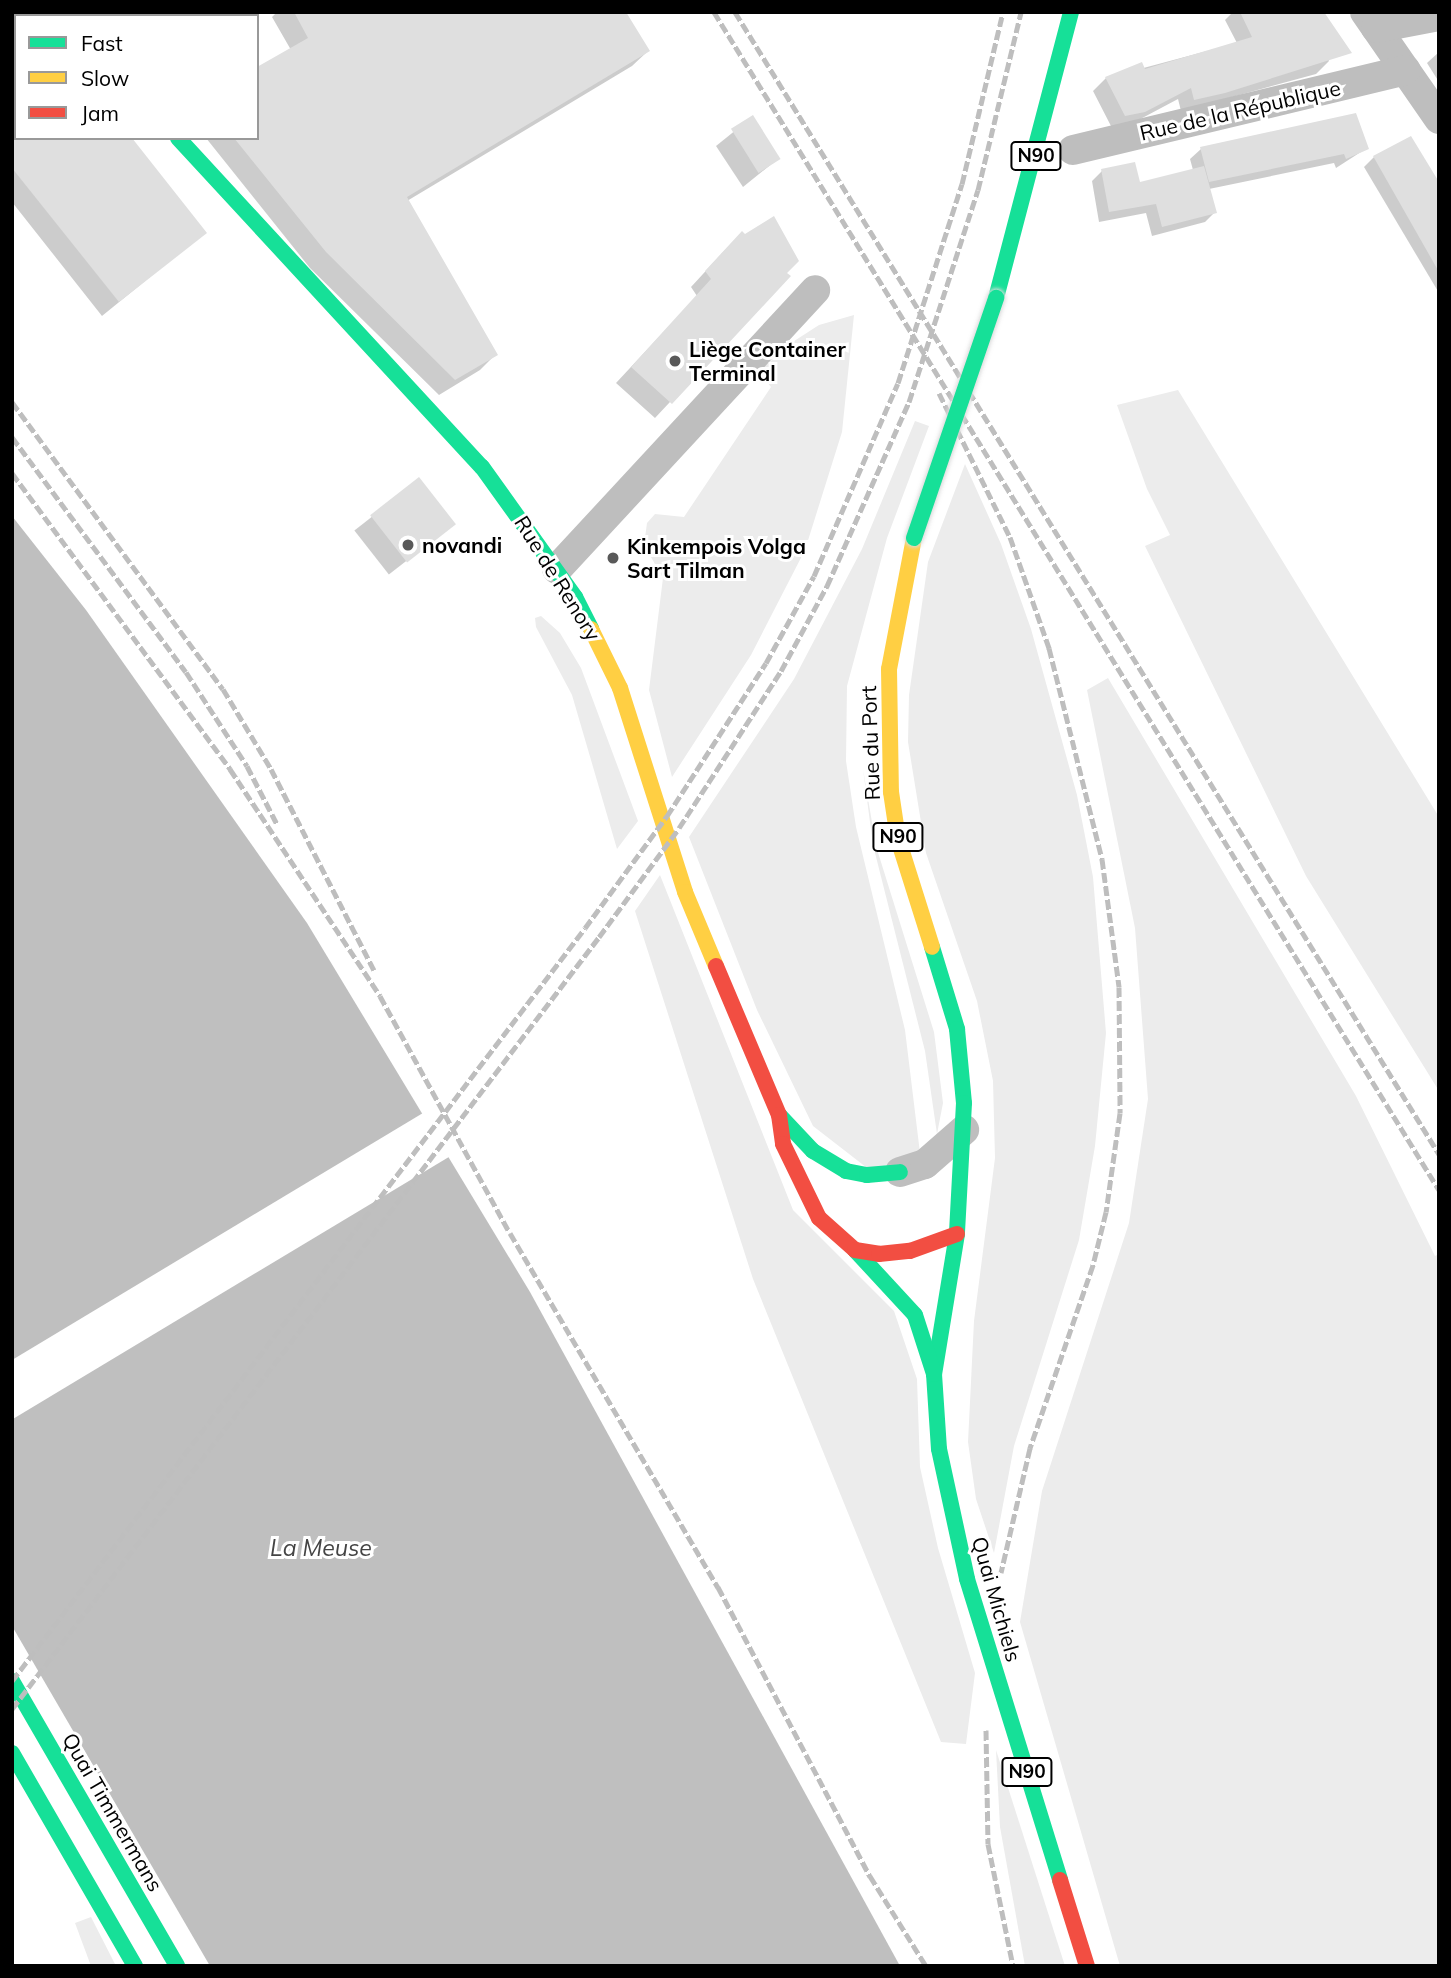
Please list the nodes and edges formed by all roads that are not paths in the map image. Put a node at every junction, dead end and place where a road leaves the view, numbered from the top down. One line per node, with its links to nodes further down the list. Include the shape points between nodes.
1 (1071, 12): 11 (main road, Rue du Port / N90, bridge, via 996,298 914,538 888,669 891,792 898,839 957,1030)
2 (1439, 16): 3 (street)
3 (1388, 18): 4 (street)
4 (1406, 71): 5 (street); 7 (street, Rue de la République)
5 (1436, 114)
6 (180, 140): 9 (main road, Rue de Renory, via 482,467)
7 (1073, 150)
8 (815, 290): 9 (street)
9 (557, 569): 10 (main road, Rue de Renory, via 591,625 620,688 685,892)
10 (779, 1115): 12 (main road, Rue de Renory, via 830,1164 867,1175); 14 (main road, Rue de Renory, via 783,1144 809,1202 819,1218)
11 (964, 1130): 12 (street, Rue de Renory, via 925,1164); 13 (main road, Rue du Port / N90)
12 (900, 1172): 13 (street, Rue de Renory, via 935,1184)
13 (957, 1223): 14 (main road, via 894,1254); 15 (main road, Quai Michiels / N90)
14 (855, 1250): 15 (main road, Rue de Renory, via 915,1315)
15 (934, 1374): 20 (main road, Quai Michiels / N90, via 942,1469 961,1554)
16 (12, 1681): 19 (main road, Quai Timmermans)
17 (12, 1753): 18 (main road)
18 (135, 1966)
19 (177, 1966)
20 (1087, 1966)

